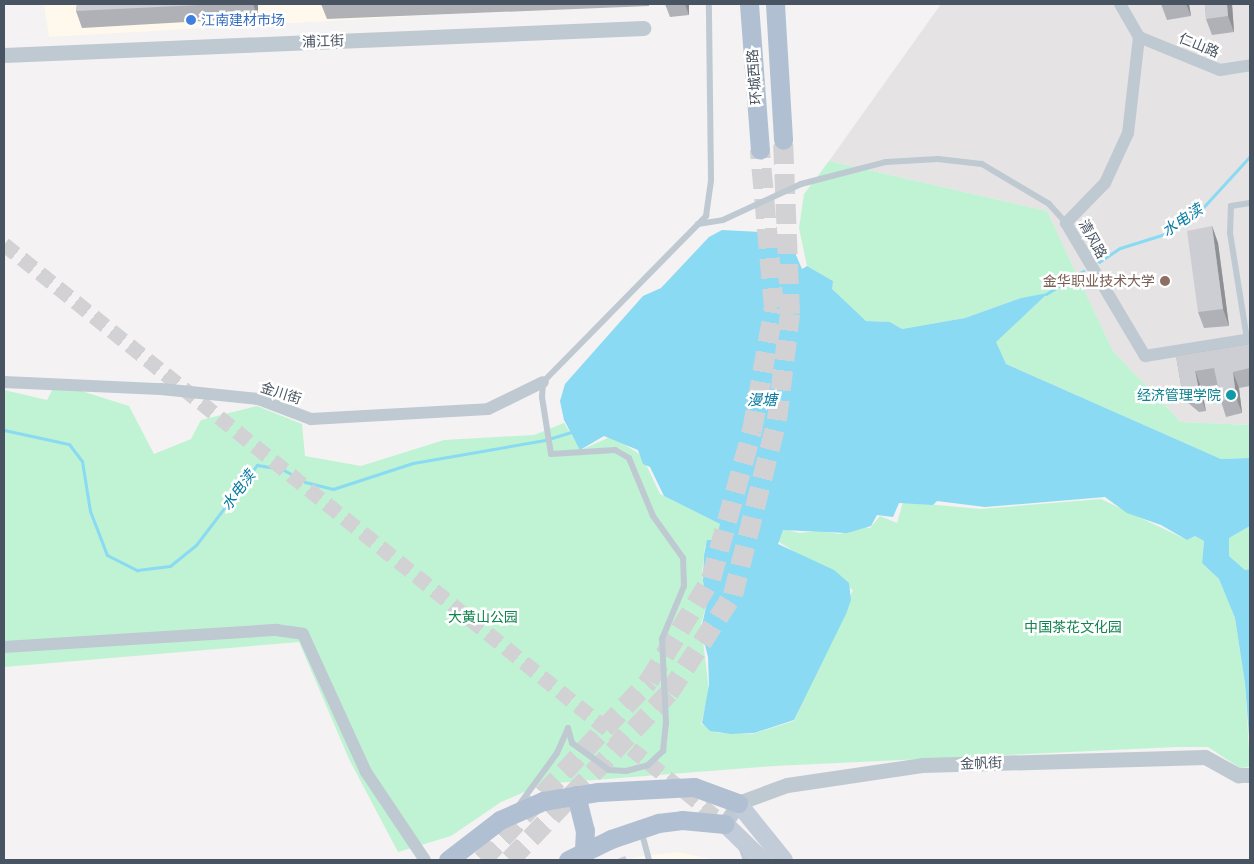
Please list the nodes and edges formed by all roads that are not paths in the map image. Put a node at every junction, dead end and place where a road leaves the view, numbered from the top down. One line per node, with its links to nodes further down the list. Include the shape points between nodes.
1 (709, 4): 13 (lane, via 711,180 706,216)
2 (749, 4): 10 (main road, 环城西路)
3 (775, 4): 9 (main road)
4 (1120, 4): 6 (street)
5 (643, 28): 7 (street, 浦江街)
6 (1138, 37): 8 (street, 仁山路, via 1220,70); 12 (street, 清风路, via 1128,133 1105,184)
7 (4, 55)
8 (1250, 65)
9 (783, 140)
10 (760, 150)
11 (1250, 203): 14 (lane, via 1232,206 1230,233)
12 (1066, 223): 13 (lane, via 1049,204 982,164 938,159 886,162 801,184 723,220); 14 (street, 清风路, via 1145,356)
13 (697, 224): 16 (lane)
14 (1249, 340)
15 (4, 382): 16 (street, 金川街, via 161,389 258,399 311,419 488,409)
16 (543, 382): 21 (lane, via 551,454 615,450 629,458 653,516 683,558 684,586 662,639 666,723 663,751 648,765 626,771 609,770 572,743 568,728 556,753)
17 (4, 647): 25 (street, via 276,630 303,634 366,772)
18 (1250, 775): 20 (street, 金帆街, via 1238,775 1205,757 922,765 787,785)
19 (576, 795): 20 (main road, via 694,787); 21 (main road, via 543,801); 24 (main road, via 585,830)
20 (738, 803): 23 (street); 30 (main road)
21 (513, 814): 26 (main road, via 500,820)
22 (641, 829): 23 (main road, via 682,820); 24 (main road); 27 (lane)
23 (731, 830): 28 (lane); 29 (main road)
24 (576, 856)
25 (425, 860)
26 (448, 860)
27 (649, 860)
28 (746, 860)
29 (762, 860)
30 (784, 860)

